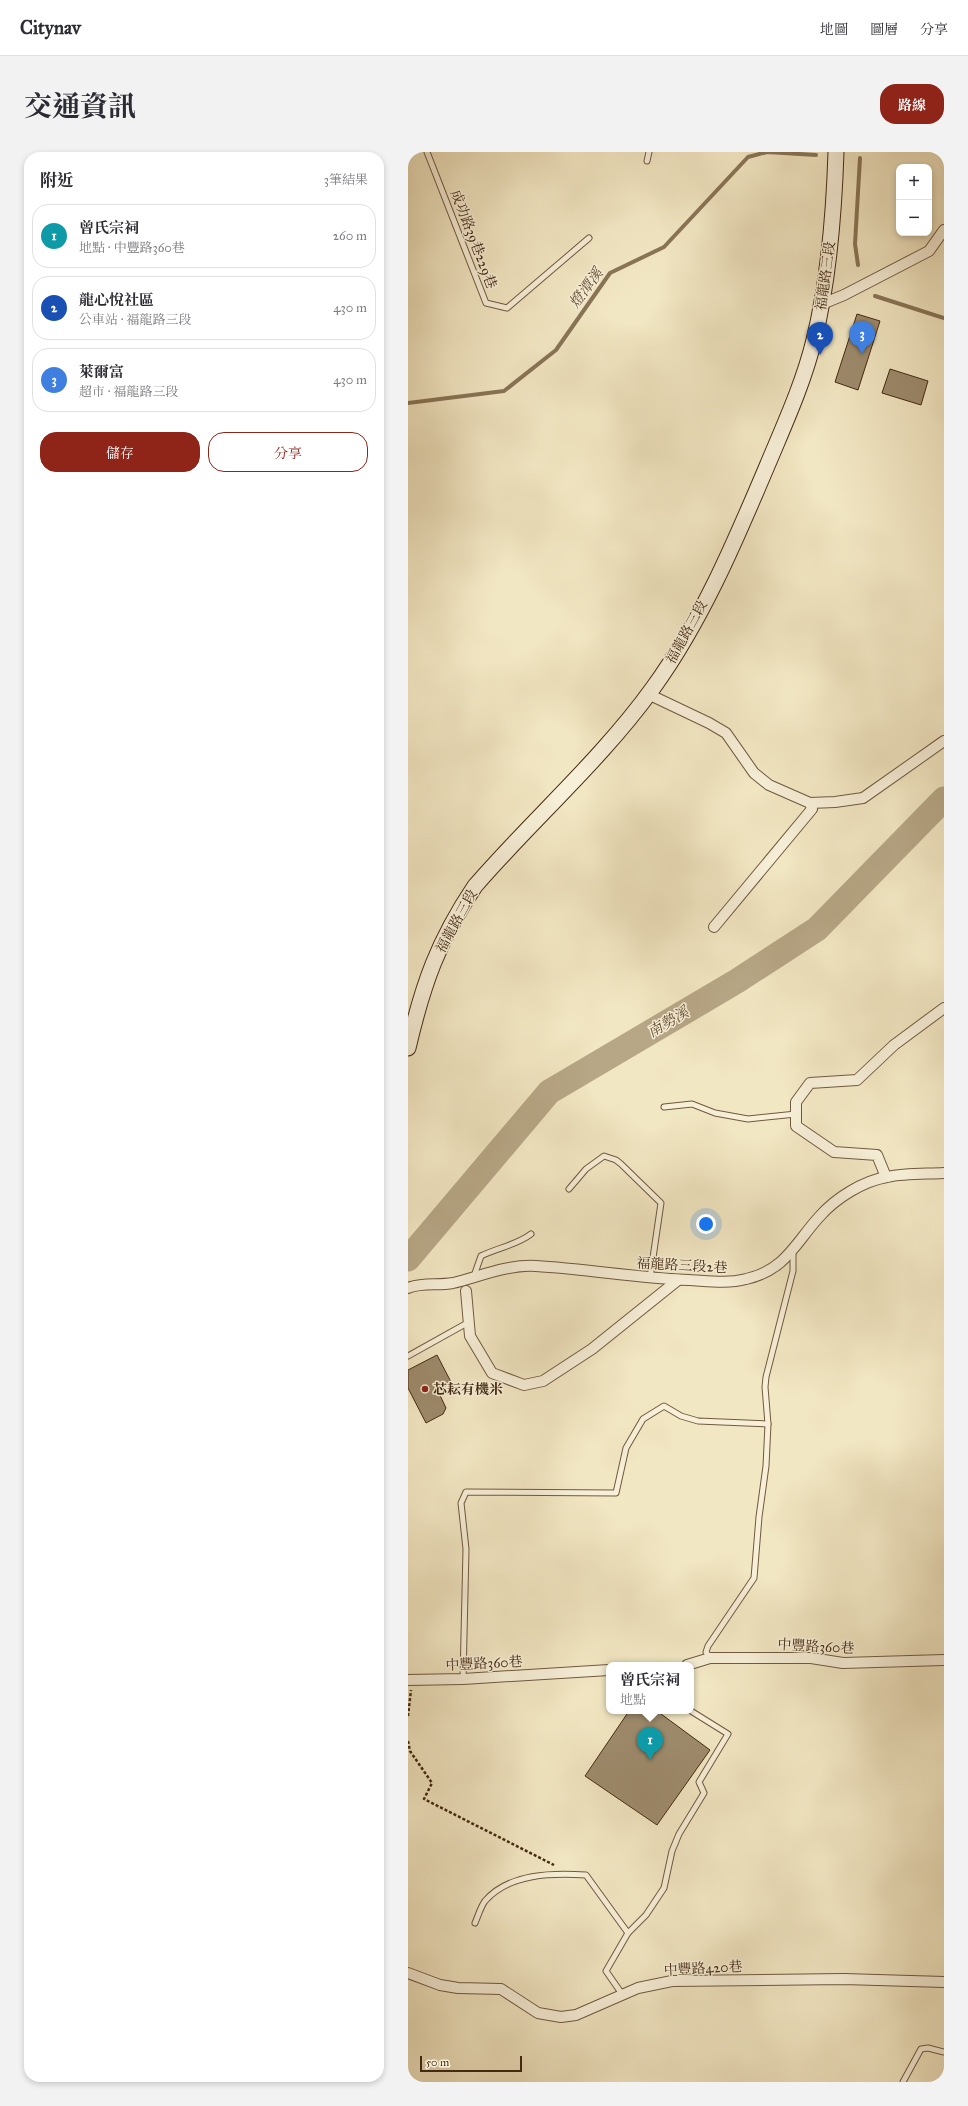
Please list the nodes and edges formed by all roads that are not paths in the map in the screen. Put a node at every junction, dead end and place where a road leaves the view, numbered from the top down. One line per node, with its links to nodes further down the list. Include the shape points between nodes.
1 (428, 152): 6 (lane, 成功路39巷229巷, via 486,304 507,308)
2 (649, 152): 4 (lane)
3 (836, 152): 7 (main road, 福龍路三段, via 830,247)
4 (646, 161)
5 (944, 230): 7 (street, via 929,251)
6 (589, 238)
7 (822, 304): 8 (main road, 福龍路三段, via 814,344 791,408 747,511 694,622)
8 (648, 694): 10 (street, via 726,733 754,773 769,785); 13 (main road, 福龍路三段, via 607,746 475,886 451,924 430,970)
9 (944, 741): 10 (street, via 863,798)
10 (810, 802): 11 (street, via 812,809)
11 (714, 927)
12 (944, 1008): 15 (street, via 894,1045 857,1080 810,1083 796,1102)
13 (408, 1048)
14 (664, 1107): 15 (lane, via 692,1104 715,1113 748,1119)
15 (796, 1114): 17 (street, via 796,1126 834,1152 877,1155)
16 (944, 1173): 17 (street, 福龍路三段2巷)
17 (886, 1176): 20 (street, 福龍路三段2巷, via 862,1185 840,1199 820,1216)
18 (569, 1190): 22 (lane, via 586,1169 604,1156 621,1164 661,1203)
19 (531, 1234): 21 (lane, via 524,1240 481,1256)
20 (793, 1251): 23 (street, 福龍路三段2巷, via 762,1274 747,1279 731,1282); 28 (lane, via 793,1271 766,1377)
21 (474, 1276): 22 (street, 福龍路三段2巷, via 534,1266); 24 (street, 福龍路三段2巷, via 452,1283)
22 (650, 1278): 23 (street, 福龍路三段2巷)
23 (678, 1280): 26 (street, via 592,1349 543,1381 524,1385 492,1373 470,1336)
24 (408, 1288)
25 (466, 1291): 26 (street)
26 (469, 1322): 27 (lane)
27 (408, 1356)
28 (768, 1424): 29 (lane, via 754,1578 708,1646 706,1652); 33 (lane, via 698,1421 681,1416 664,1406 643,1419 626,1448 616,1493 466,1492 461,1503 466,1549)
29 (710, 1658): 30 (street, 中豐路360巷, via 811,1658 843,1663); 31 (street, 中豐路360巷)
30 (944, 1660)
31 (694, 1663)
32 (606, 1670): 33 (street, 中豐路360巷)
33 (463, 1679): 34 (street, 中豐路360巷)
34 (410, 1680)
35 (694, 1713): 37 (lane, via 728,1734 699,1782 704,1793 679,1834 672,1851 664,1888 646,1915)
36 (475, 1923): 37 (lane, via 485,1901 504,1885 524,1878 572,1874 586,1875)
37 (628, 1933): 40 (lane, via 606,1971)
38 (408, 1973): 40 (street, 中豐路420巷, via 440,1985 501,1989 538,2013 561,2017 576,2015)
39 (944, 1982): 40 (street, 中豐路420巷, via 844,1979 689,1980 638,1988)
40 (622, 1994)
41 (944, 2052): 42 (lane, via 921,2049)
42 (903, 2082)

